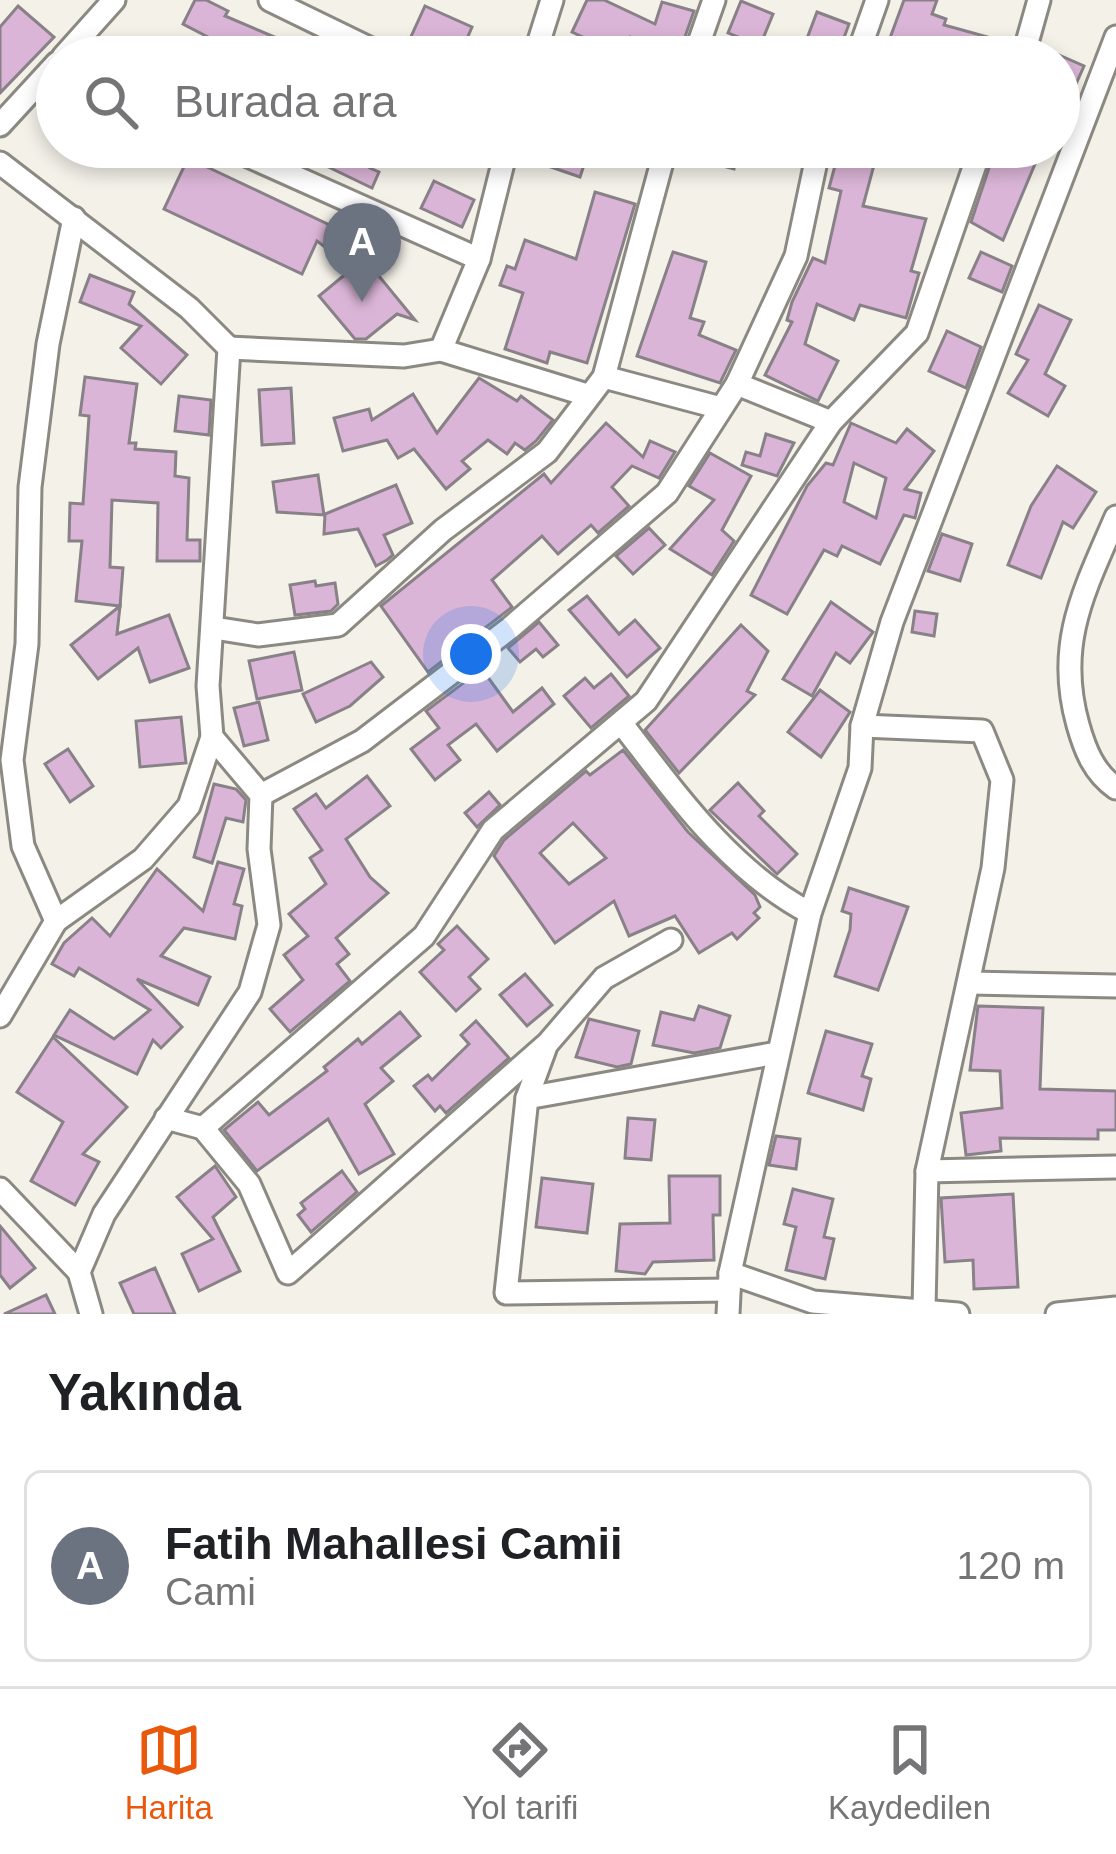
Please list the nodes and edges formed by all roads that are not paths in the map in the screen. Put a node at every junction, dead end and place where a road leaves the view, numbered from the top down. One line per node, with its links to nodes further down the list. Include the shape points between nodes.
1 (114, 0): 7 (street)
2 (270, 0): 8 (street)
3 (552, 0): 9 (street)
4 (714, 0): 10 (street)
5 (877, 0): 11 (street)
6 (1039, 0): 12 (street)
7 (82, 36)
8 (344, 36)
9 (541, 36)
10 (701, 36)
11 (864, 36)
12 (1029, 36)
13 (1116, 37): 16 (street)
14 (36, 86): 15 (street)
15 (0, 125)
16 (1080, 131)
17 (0, 163): 24 (street)
18 (275, 168): 25 (street)
19 (502, 168): 25 (street)
20 (661, 168): 28 (street)
21 (815, 168): 29 (street, via 796,256)
22 (974, 168): 32 (street, via 917,333)
23 (1066, 168): 38 (street, via 892,622)
24 (74, 218): 26 (street); 35 (street, via 48,344)
25 (479, 259): 27 (street)
26 (229, 348): 27 (street, via 404,356); 36 (street)
27 (441, 350): 30 (street)
28 (604, 376): 30 (street); 31 (street)
29 (736, 384): 31 (street); 32 (street)
30 (587, 395): 36 (street, via 547,452 443,530 338,625 258,635)
31 (717, 407): 41 (street, via 667,493 599,553 362,741)
32 (831, 422): 37 (street, via 646,701)
33 (1116, 517): 40 (street, via 1072,631 1065,674 1087,755)
34 (0, 592): 35 (street)
35 (26, 596): 43 (street, via 11,760 23,846)
36 (214, 628): 39 (street)
37 (622, 724): 42 (street, via 739,864); 52 (street, via 493,830 424,936)
38 (862, 726): 42 (street, via 860,768); 45 (street, via 982,731 1002,780)
39 (212, 737): 41 (street); 43 (street, via 189,806 143,859)
40 (1116, 788)
41 (261, 795): 51 (street, via 269,925 250,992)
42 (810, 914): 49 (street)
43 (56, 921): 47 (street)
44 (671, 940): 48 (street, via 604,978)
45 (971, 983): 46 (street); 54 (street)
46 (1116, 986)
47 (0, 1016)
48 (548, 1043): 50 (street); 52 (street, via 287,1273 249,1184)
49 (777, 1053): 50 (street); 57 (street)
50 (527, 1098): 57 (street, via 506,1293)
51 (166, 1118): 52 (street); 56 (street, via 104,1214)
52 (203, 1128)
53 (1116, 1167): 54 (street)
54 (927, 1171): 59 (street)
55 (0, 1189): 56 (street)
56 (79, 1272): 60 (street)
57 (729, 1282): 59 (street, via 813,1302); 61 (street)
58 (1116, 1308): 63 (street)
59 (927, 1311): 62 (street)
60 (91, 1314)
61 (728, 1314)
62 (958, 1314)
63 (1057, 1314)

